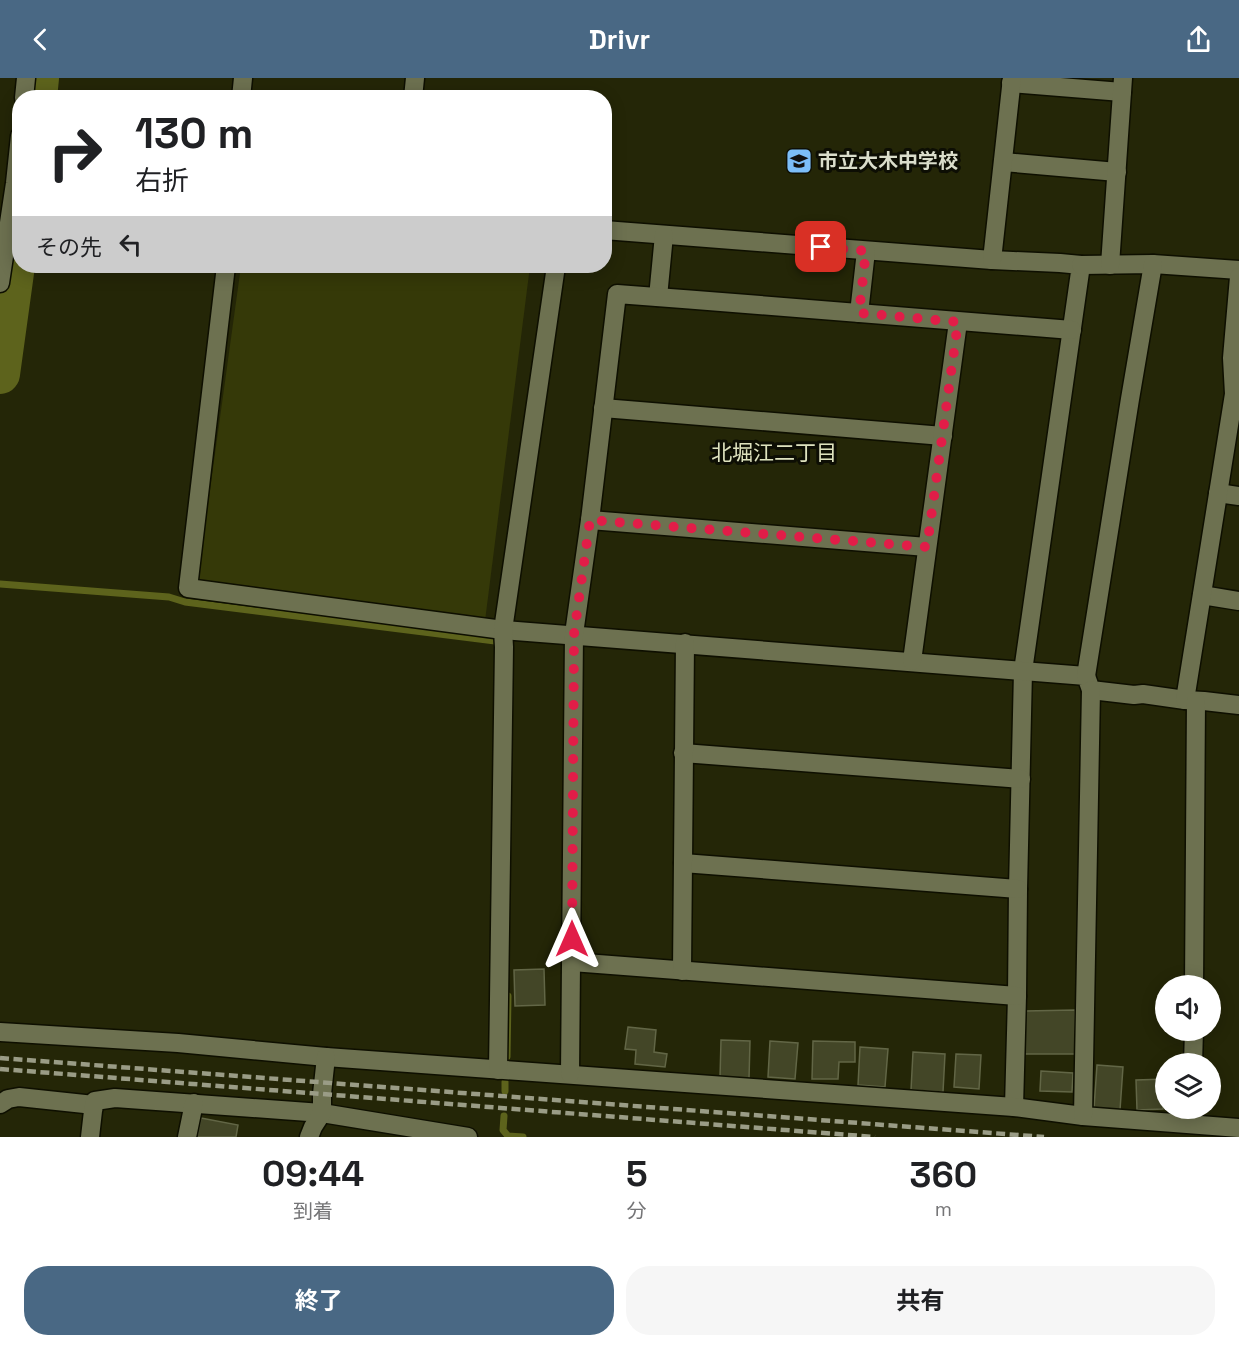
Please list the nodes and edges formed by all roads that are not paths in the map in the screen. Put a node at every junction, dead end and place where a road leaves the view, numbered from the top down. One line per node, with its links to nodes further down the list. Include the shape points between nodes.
1 (1011, 81): 2 (street); 3 (street)
2 (1123, 85): 4 (street)
3 (1003, 162): 4 (street); 9 (street)
4 (1117, 172): 12 (street)
5 (12, 203): 17 (street)
6 (612, 231): 7 (street)
7 (664, 235): 8 (street); 18 (street)
8 (866, 251): 9 (street); 19 (street)
9 (992, 260): 11 (street)
10 (1154, 264): 12 (street); 13 (street); 35 (street, via 1130,399)
11 (1080, 266): 12 (street); 21 (street)
12 (1110, 266)
13 (1239, 270)
14 (225, 273): 31 (street, via 188,588)
15 (555, 273): 31 (street)
16 (1239, 277): 24 (street, via 1232,358 1234,394)
17 (0, 283)
18 (658, 297): 19 (street); 22 (street, via 617,294)
19 (859, 313): 20 (street)
20 (958, 322): 21 (street); 23 (street)
21 (1072, 330): 34 (street)
22 (603, 408): 23 (street); 26 (street)
23 (942, 436): 27 (street)
24 (1218, 493): 25 (street); 28 (street)
25 (1239, 496)
26 (590, 520): 27 (street); 30 (street)
27 (927, 547): 33 (street)
28 (1202, 595): 29 (street); 36 (street)
29 (1239, 601)
30 (574, 634): 31 (street); 32 (street); 42 (street)
31 (503, 638): 48 (street)
32 (685, 643): 33 (street); 38 (street)
33 (912, 661): 34 (street)
34 (1023, 671): 35 (street); 39 (street)
35 (1089, 683): 36 (street, via 1134,695); 55 (street)
36 (1191, 700): 37 (street); 44 (street)
37 (1239, 705)
38 (683, 753): 39 (street); 40 (street)
39 (1021, 779): 41 (street)
40 (683, 863): 41 (street); 43 (street)
41 (1018, 889): 45 (street)
42 (572, 962): 43 (street); 49 (street)
43 (681, 971): 45 (street)
44 (1194, 975)
45 (1017, 996): 53 (street)
46 (0, 1032): 47 (street)
47 (326, 1057): 48 (street); 54 (street)
48 (498, 1070): 49 (street)
49 (570, 1074): 53 (street)
50 (194, 1103): 52 (street, via 115,1098 95,1101); 54 (street); 60 (street)
51 (0, 1104): 52 (street, via 19,1097)
52 (94, 1105): 59 (street)
53 (1014, 1107): 55 (street)
54 (322, 1113): 61 (street); 62 (street)
55 (1083, 1116): 56 (street)
56 (1155, 1116)
57 (1204, 1119): 58 (street)
58 (1239, 1128)
59 (90, 1137)
60 (187, 1137)
61 (309, 1137)
62 (468, 1137)

